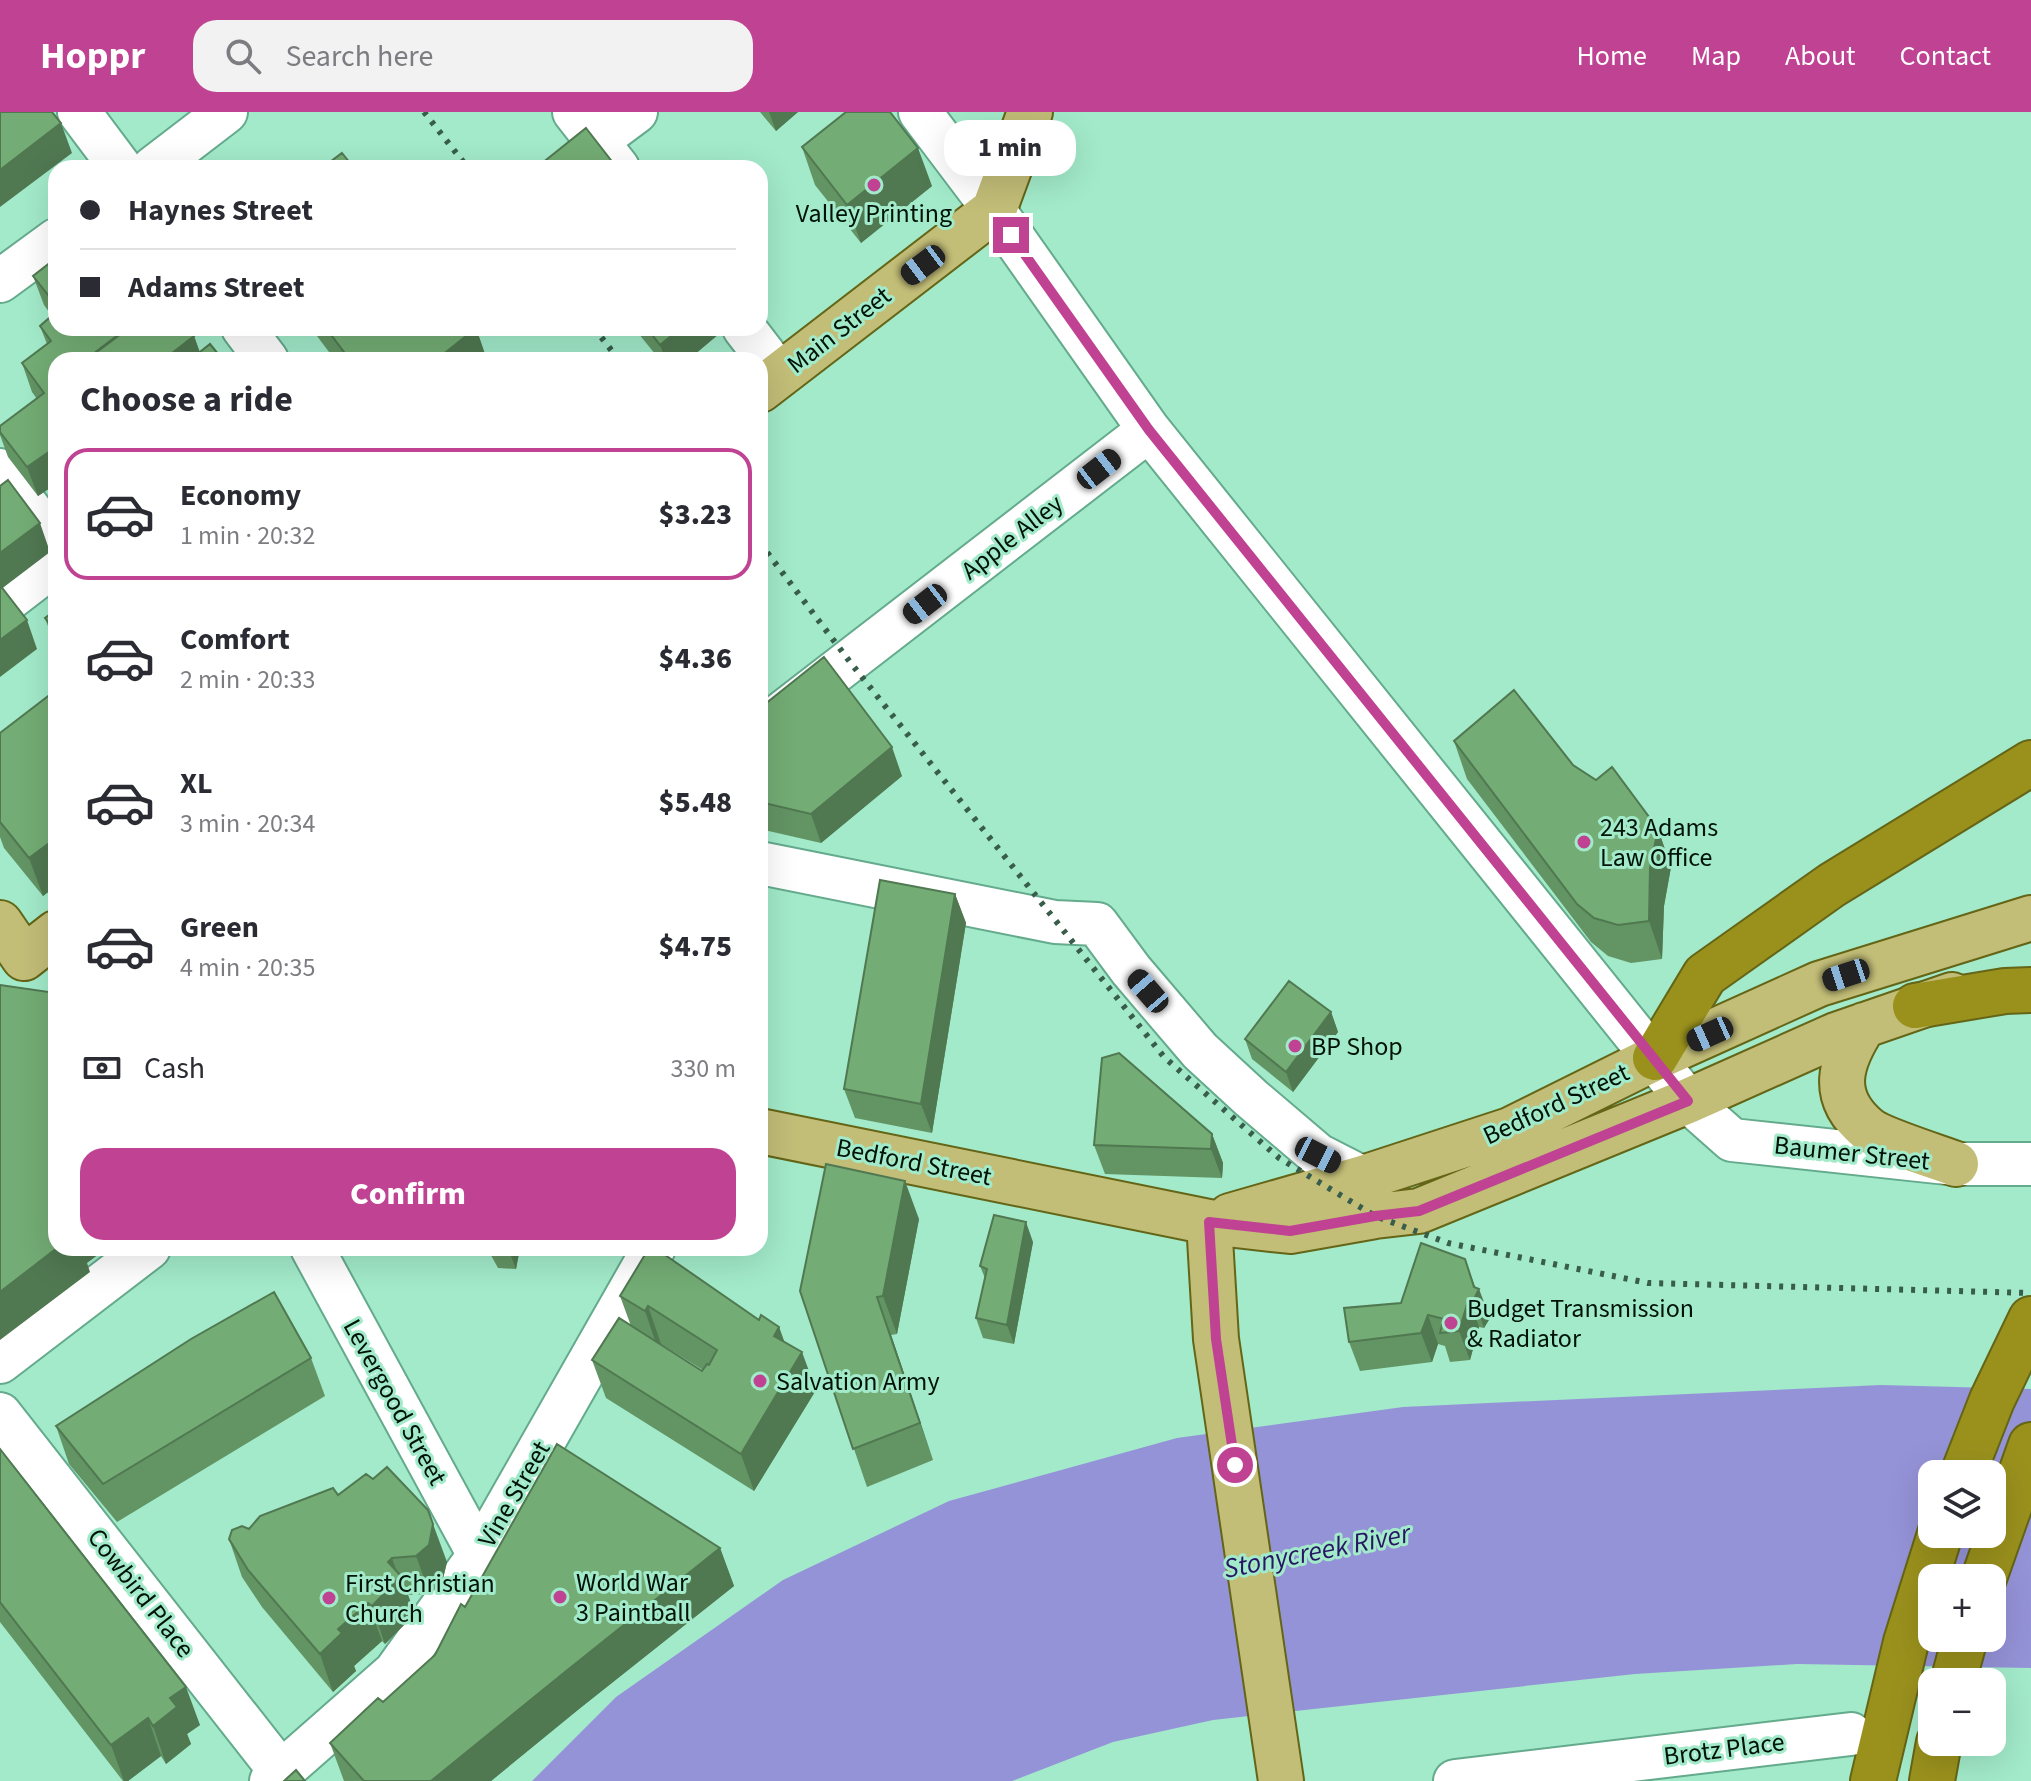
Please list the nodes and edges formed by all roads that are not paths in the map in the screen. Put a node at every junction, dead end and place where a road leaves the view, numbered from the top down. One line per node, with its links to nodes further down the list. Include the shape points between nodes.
1 (79, 112): 7 (street)
2 (226, 112): 8 (street)
3 (636, 112): 6 (street)
4 (920, 112): 9 (street, Baumer Street)
5 (1030, 112): 9 (main road)
6 (597, 140)
7 (115, 160)
8 (163, 160)
9 (994, 210): 12 (main road, Main Street); 13 (street, Baumer Street)
10 (48, 246): 11 (street)
11 (0, 281)
12 (770, 383)
13 (1149, 430): 18 (street, Apple Alley); 26 (street, Baumer Street)
14 (0, 470): 15 (street)
15 (48, 533)
16 (48, 569): 17 (street)
17 (0, 606)
18 (768, 724)
19 (2031, 763): 26 (highway, via 1832,885 1705,975)
20 (768, 865): 31 (street, via 1055,922 1097,924 1210,1060 1318,1155)
21 (2031, 918): 26 (main road, Bedford Street, via 1819,984)
22 (2031, 971): 24 (main road, Bedford Street)
23 (2031, 990): 24 (highway)
24 (1915, 1006): 25 (main road, Bedford Street)
25 (1864, 1025): 27 (main road, Bedford Street); 29 (main road, via 1848,1050 1840,1081 1850,1108 1870,1131)
26 (1655, 1058): 27 (street, Baumer Street); 31 (main road, Bedford Street, via 1510,1130)
27 (1688, 1101): 29 (street, Baumer Street, via 1732,1140); 32 (main road, Bedford Street, via 1419,1211 1290,1231)
28 (768, 1133): 32 (main road, Bedford Street)
29 (1956, 1164): 30 (street, Baumer Street)
30 (2031, 1164)
31 (1363, 1178): 32 (main road, Bedford Street)
32 (1209, 1222): 48 (main road, via 1216,1339)
33 (139, 1256): 37 (street)
34 (316, 1256): 42 (street, Levergood Street)
35 (649, 1256): 42 (street, Vine Street)
36 (2031, 1319): 40 (highway)
37 (0, 1362)
38 (0, 1414): 47 (street, Cowbird Place)
39 (2031, 1445): 43 (highway)
40 (1968, 1460)
41 (1936, 1548): 50 (highway, via 1906,1642)
42 (479, 1555): 47 (street, Vine Street, via 395,1672)
43 (1989, 1564)
44 (1851, 1734): 46 (street, Brotz Place)
45 (1936, 1756): 51 (highway)
46 (1689, 1767): 49 (street, Brotz Place)
47 (276, 1776)
48 (1281, 1781)
49 (1455, 1781)
50 (1873, 1781)
51 (1932, 1781)

